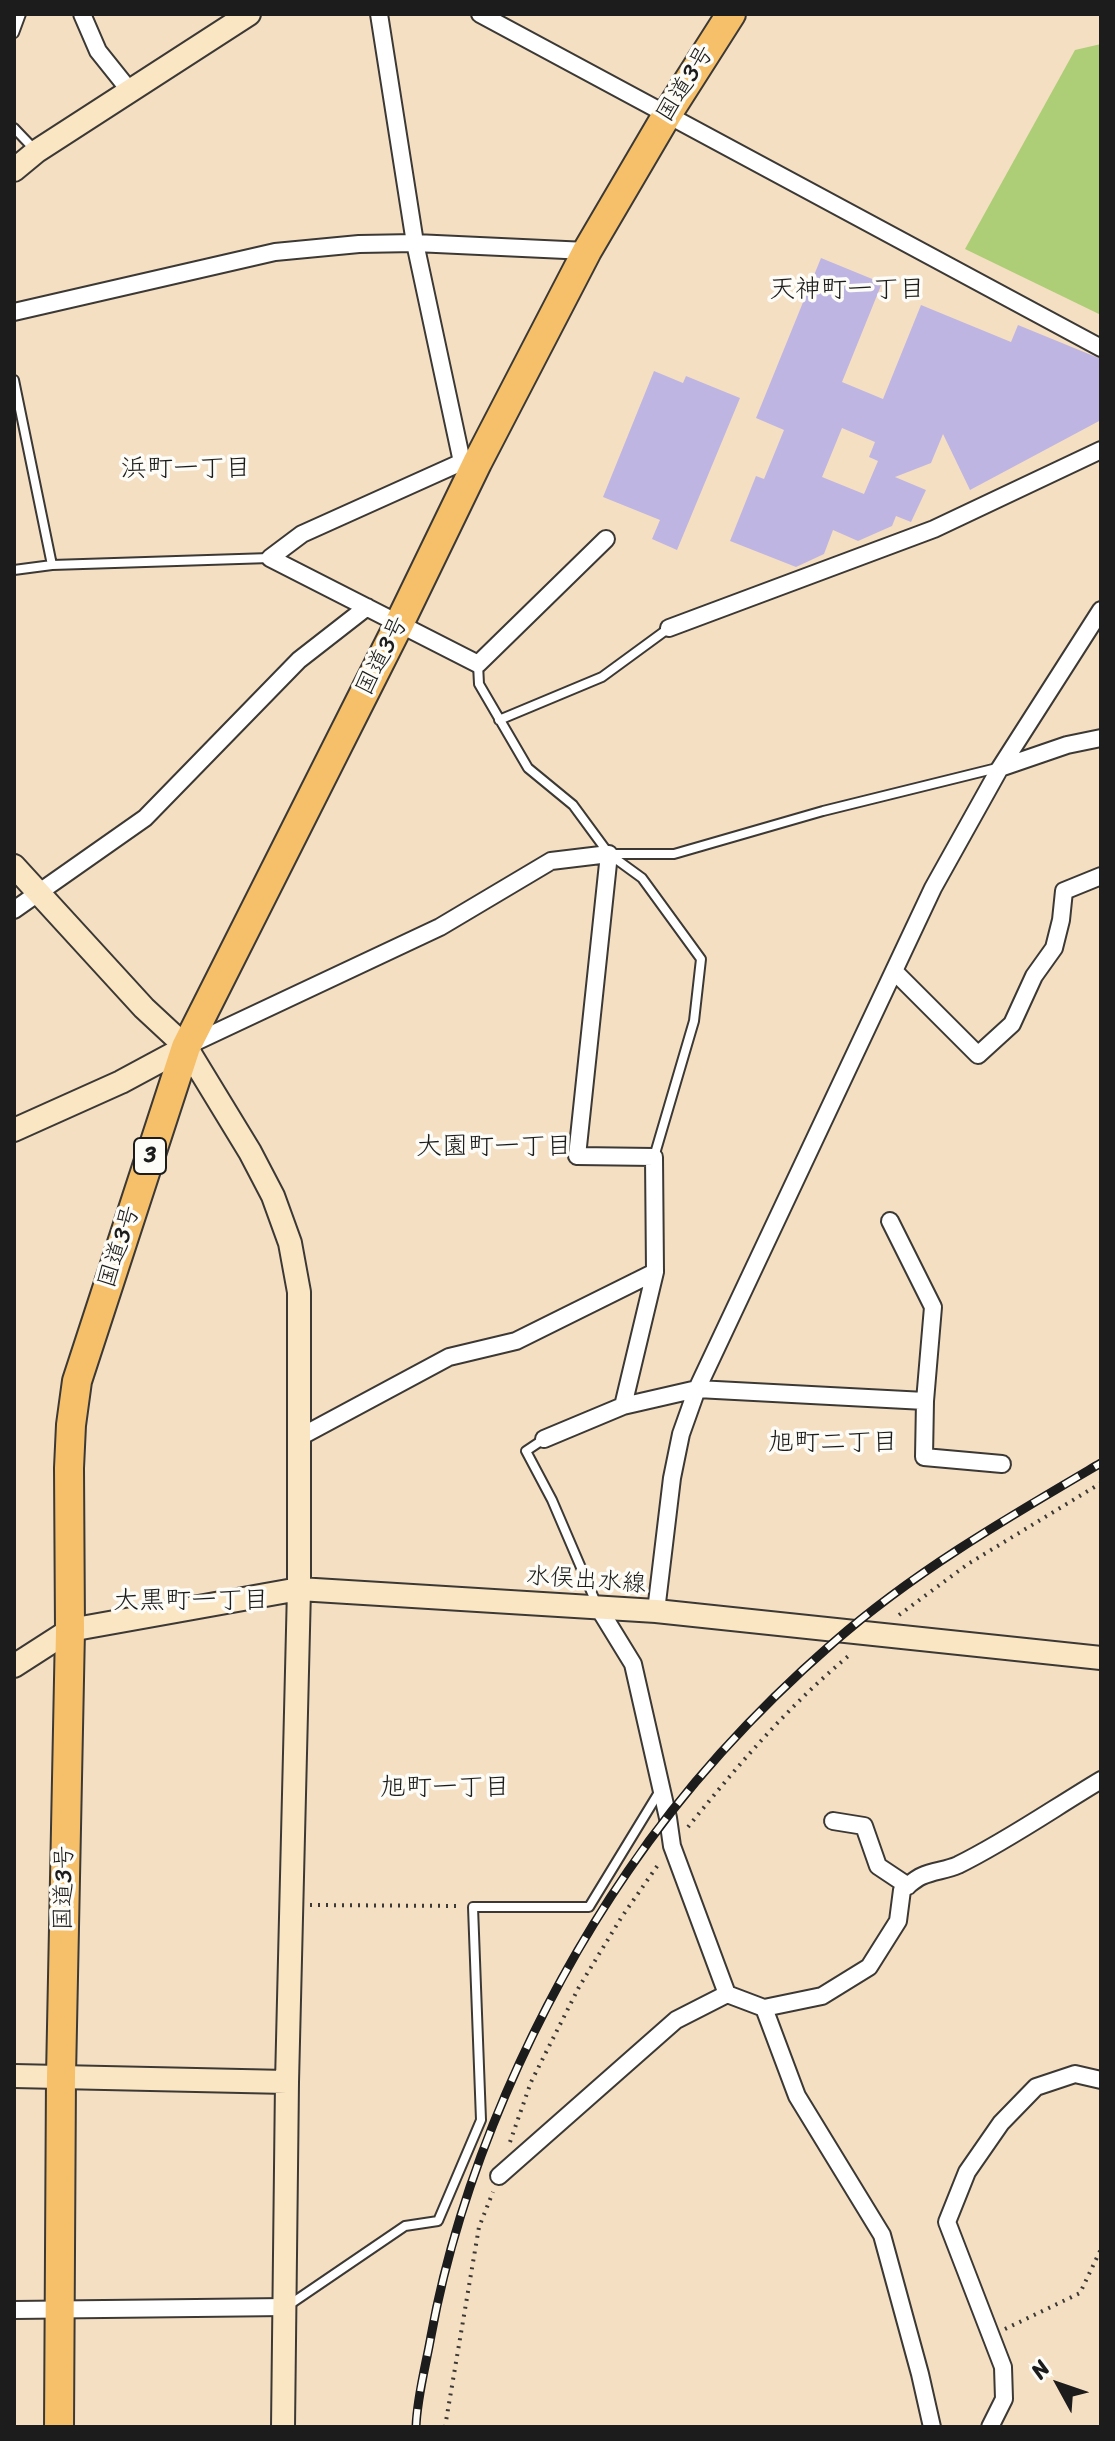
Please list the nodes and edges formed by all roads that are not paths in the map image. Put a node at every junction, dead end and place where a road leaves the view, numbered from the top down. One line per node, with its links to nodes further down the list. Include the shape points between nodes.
1 (21, 14): 7 (lane)
2 (82, 14): 8 (street, via 98,51)
3 (249, 14): 8 (street)
4 (379, 14): 13 (street)
5 (480, 14): 9 (street)
6 (731, 14): 9 (highway, 国道3号 / 3)
7 (14, 33)
8 (130, 91): 11 (street)
9 (668, 113): 14 (highway, 国道3号 / 3); 16 (street)
10 (14, 128): 11 (lane)
11 (37, 151): 12 (street)
12 (14, 170)
13 (415, 243): 14 (street); 15 (street, via 275,252); 19 (street)
14 (587, 251): 19 (highway, 国道3号 / 3)
15 (14, 312)
16 (1101, 348)
17 (14, 380): 22 (lane)
18 (1101, 450): 27 (street, via 934,529)
19 (470, 463): 21 (street, via 302,534); 26 (highway, 国道3号 / 3)
20 (606, 539): 28 (street)
21 (270, 558): 22 (lane); 24 (street)
22 (52, 565): 23 (lane)
23 (14, 570)
24 (367, 607): 26 (street); 35 (street, via 299,660 145,818)
25 (1101, 610): 31 (street)
26 (399, 624): 28 (street); 38 (highway, 国道3号 / 3)
27 (669, 628): 29 (lane, via 602,677)
28 (478, 664): 29 (lane, via 479,684)
29 (499, 720): 32 (lane, via 528,768 573,805)
30 (1101, 738): 31 (street)
31 (1000, 768): 32 (lane, via 674,854); 37 (street)
32 (609, 854): 38 (street, via 551,861 440,927); 40 (lane, via 642,878 701,959 694,1021); 40 (street, via 577,1156)
33 (14, 866): 35 (street)
34 (1101, 876): 37 (street, via 1064,891 1054,948 1012,1024 978,1055)
35 (37, 893): 36 (street); 38 (street)
36 (14, 910)
37 (894, 971): 43 (street)
38 (186, 1047): 39 (street); 46 (street, via 250,1152 290,1243 299,1292); 52 (highway, 国道3号 / 3, via 77,1381 69,1468)
39 (14, 1130)
40 (654, 1157): 42 (street)
41 (890, 1221): 44 (street, via 933,1307)
42 (655, 1272): 45 (street); 46 (street, via 516,1341 449,1357)
43 (697, 1389): 44 (street); 45 (street); 51 (street, via 672,1478)
44 (925, 1401): 48 (street, via 924,1457)
45 (623, 1406): 47 (street)
46 (300, 1437): 49 (street)
47 (544, 1439): 50 (lane, via 526,1451)
48 (1002, 1464)
49 (299, 1589): 50 (street, 水俣出水線); 52 (street, 水俣出水線); 64 (street)
50 (598, 1607): 51 (street, 水俣出水線); 56 (street, via 633,1664)
51 (656, 1611): 53 (street, 水俣出水線)
52 (70, 1630): 54 (street); 62 (highway, 国道3号 / 3)
53 (1101, 1658)
54 (14, 1666)
55 (1101, 1780): 58 (street, via 1038,1821)
56 (662, 1788): 59 (street, via 672,1846); 66 (lane, via 589,1907 473,1907 481,2120 438,2221 405,2226)
57 (833, 1821): 58 (street, via 864,1826 878,1866)
58 (908, 1886): 60 (street, via 902,1890 898,1921 869,1967 822,1996)
59 (727, 1994): 60 (street); 65 (street, via 676,2020)
60 (764, 2008): 71 (street, via 797,2096 882,2235)
61 (14, 2076): 62 (street)
62 (61, 2076): 64 (street); 68 (highway, 国道3号 / 3)
63 (1101, 2080): 72 (street, via 1075,2074 1036,2087 1001,2123 967,2172 947,2222 1003,2367 1004,2399)
64 (287, 2082): 66 (street)
65 (499, 2176)
66 (286, 2307): 68 (street); 70 (street)
67 (14, 2310): 68 (street)
68 (58, 2311): 69 (highway, 国道3号 / 3)
69 (59, 2427)
70 (283, 2427)
71 (932, 2427)
72 (990, 2427)

